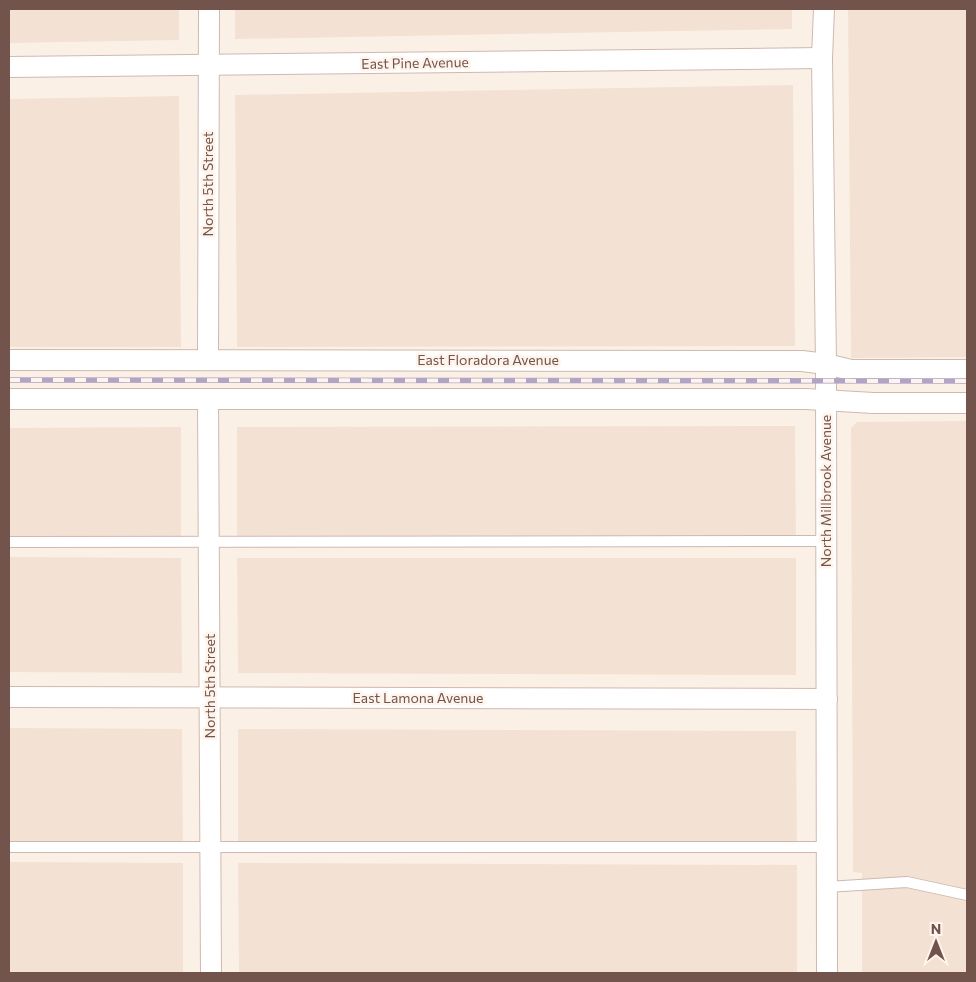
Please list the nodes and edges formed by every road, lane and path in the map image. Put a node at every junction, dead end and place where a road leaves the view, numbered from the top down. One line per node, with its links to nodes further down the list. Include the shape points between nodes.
1 (208, 9): 4 (street, North 5th Street)
2 (824, 9): 3 (street, North Millbrook Avenue)
3 (822, 58): 4 (street, East Pine Avenue); 8 (street, North Millbrook Avenue)
4 (208, 65): 5 (street, East Pine Avenue); 7 (street, North 5th Street)
5 (9, 67)
6 (9, 360): 7 (street, East Floradora Avenue)
7 (208, 360): 8 (street, East Floradora Avenue, via 802,361)
8 (826, 364): 9 (street, East Floradora Avenue, via 851,370); 12 (street, North Millbrook Avenue)
9 (967, 370)
10 (9, 399): 11 (street)
11 (208, 399): 12 (street); 16 (street, North 5th Street)
12 (826, 400): 13 (street); 14 (street, North Millbrook Avenue)
13 (967, 402)
14 (826, 541): 16 (lane); 19 (street, North Millbrook Avenue)
15 (9, 542): 16 (lane)
16 (209, 542): 18 (street, North 5th Street)
17 (9, 697): 18 (street, East Lamona Avenue)
18 (210, 697): 19 (street, East Lamona Avenue); 21 (street, North 5th Street)
19 (827, 699): 22 (street, North Millbrook Avenue)
20 (9, 847): 21 (lane)
21 (210, 847): 22 (lane); 25 (street, North 5th Street)
22 (827, 847): 23 (street, North Millbrook Avenue)
23 (827, 887): 24 (lane, via 907,882); 26 (street, North Millbrook Avenue)
24 (967, 895)
25 (211, 973)
26 (827, 973)

